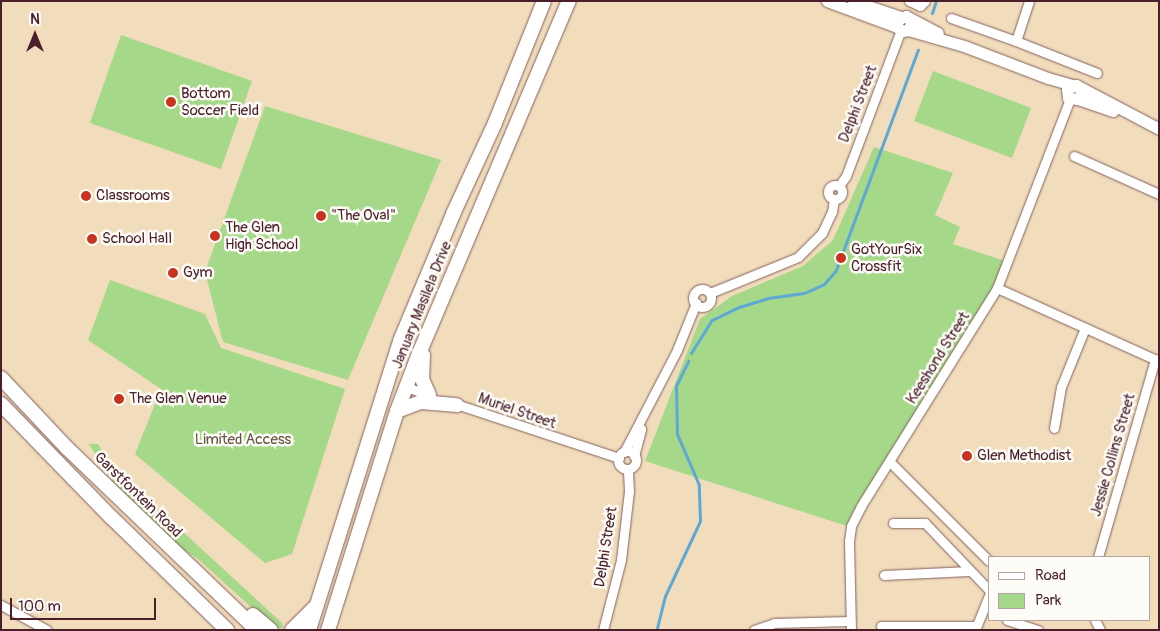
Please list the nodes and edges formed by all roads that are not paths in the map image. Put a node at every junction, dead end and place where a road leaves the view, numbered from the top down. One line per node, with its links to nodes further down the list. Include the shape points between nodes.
1 (544, 1): 28 (main road, January Masilela Drive, via 495,123 405,328)
2 (569, 1): 18 (main road, January Masilela Drive)
3 (827, 1): 9 (street)
4 (853, 1): 9 (street)
5 (909, 1): 6 (street, via 920,6)
6 (926, 1)
7 (1029, 1): 10 (street)
8 (951, 18): 10 (street)
9 (903, 25): 12 (street, via 1048,78); 26 (street, Delphi Street, via 846,176 839,186 832,185 827,190 829,197 834,199 822,233 804,253 789,262 710,293 707,305 696,304)
10 (1016, 42): 11 (street)
11 (1097, 73)
12 (1073, 93): 13 (street); 16 (street, Keeshond Street)
13 (1159, 129)
14 (1074, 156): 15 (street)
15 (1159, 194)
16 (997, 288): 17 (street); 31 (street, Keeshond Street)
17 (1084, 328): 19 (street); 27 (street, via 1061,387)
18 (422, 344): 21 (main road, January Masilela Drive); 22 (main road, via 422,379)
19 (1157, 360): 34 (street, Jessie Collins Street)
20 (1, 378): 43 (main road, Garstfontein Road, via 67,448)
21 (407, 387): 22 (street, Muriel Street); 25 (main road, January Masilela Drive); 28 (main road, via 391,393)
22 (429, 395): 24 (street, Muriel Street)
23 (1, 404): 49 (main road)
24 (457, 405): 25 (main road, via 421,402); 29 (street, Muriel Street)
25 (397, 411): 54 (main road, January Masilela Drive)
26 (644, 416): 29 (street); 30 (street)
27 (1054, 428)
28 (366, 448): 41 (main road, January Masilela Drive)
29 (621, 455): 30 (street, via 630,452); 32 (street, via 620,466)
30 (634, 456): 32 (street, via 635,463)
31 (890, 462): 35 (street); 45 (street, Keeshond Street, via 861,506 851,528)
32 (628, 468): 55 (street, Delphi Street, via 629,490 621,560)
33 (893, 523): 36 (street, via 925,522)
34 (1098, 556)
35 (988, 560)
36 (969, 570): 37 (street); 38 (street)
37 (884, 575)
38 (988, 589)
39 (988, 600): 42 (street)
40 (1, 605): 48 (street)
41 (316, 606): 52 (main road); 53 (main road, January Masilela Drive)
42 (985, 613): 47 (street)
43 (240, 615): 50 (main road, Garstfontein Road); 51 (main road, via 253,615)
44 (1010, 621): 57 (street)
45 (851, 625): 56 (street, via 774,623)
46 (881, 626): 47 (street)
47 (975, 628)
48 (47, 630)
49 (227, 630)
50 (257, 630)
51 (271, 630)
52 (292, 630)
53 (309, 630)
54 (328, 630)
55 (603, 630)
56 (754, 630)
57 (1038, 630)

